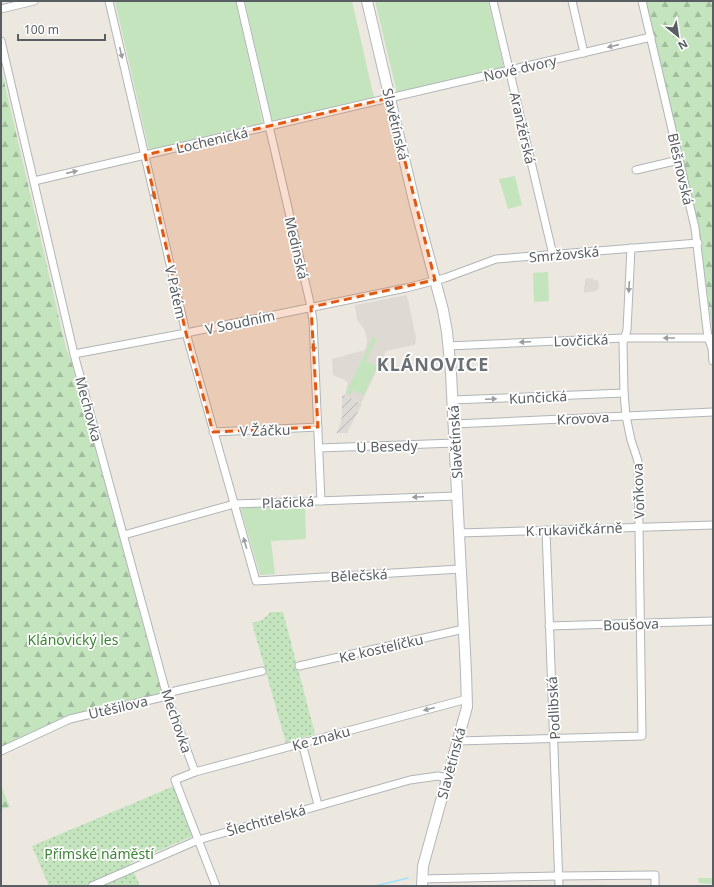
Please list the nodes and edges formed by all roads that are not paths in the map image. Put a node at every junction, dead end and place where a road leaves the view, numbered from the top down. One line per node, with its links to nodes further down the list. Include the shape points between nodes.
1 (34, 1): 8 (street)
2 (109, 1): 15 (street, V Pátém, one-way to 15)
3 (240, 1): 14 (street, Medinská)
4 (367, 1): 13 (street, Slavětínská)
5 (493, 1): 12 (street, Aranžérská)
6 (572, 1): 11 (street)
7 (642, 1): 9 (street, Blešnovská)
8 (1, 9)
9 (651, 37): 11 (street, Nové dvory, one-way to 11); 16 (street, Blešnovská)
10 (1, 41): 18 (street, Mechovka)
11 (584, 53): 12 (street, Nové dvory)
12 (510, 70): 13 (street, Nové dvory); 21 (street, Aranžérská)
13 (389, 98): 14 (street, Lochenická); 22 (street, Slavětínská)
14 (269, 127): 15 (street, Lochenická); 24 (street, Medinská)
15 (145, 155): 18 (street, Lochenická, one-way to 15); 25 (street, V Pátém, one-way to 25)
16 (679, 160): 17 (street); 19 (street, Blešnovská)
17 (636, 170)
18 (34, 181): 29 (street, Mechovka)
19 (698, 243): 20 (street, Smržovská); 27 (street, Blešnovská)
20 (631, 248): 21 (street, Smržovská); 26 (street, Voňkova, one-way to 26, via 627,330)
21 (553, 255): 22 (street, Smržovská, via 496,259)
22 (435, 280): 23 (street, Smržovská); 28 (street, Slavětínská, via 443,310)
23 (406, 288): 24 (street, V Soudním)
24 (311, 307): 25 (street, V Soudním); 36 (street, Medinská, one-way to 36)
25 (186, 333): 29 (street, V Soudním); 37 (street, V Pátém)
26 (624, 338): 27 (street, Lovčická, one-way to 26); 28 (street, Lovčická, one-way to 28); 31 (street, Voňkova)
27 (711, 338): 30 (street, Blešnovská)
28 (448, 346): 32 (street, Slavětínská)
29 (74, 354): 47 (street, Mechovka)
30 (713, 361)
31 (624, 392): 32 (street, Kunčická, one-way to 31); 34 (street, Voňkova)
32 (452, 400): 35 (street, Slavětínská)
33 (713, 412): 34 (street, Krovova)
34 (626, 416): 35 (street, Krovova); 44 (street, Voňkova, via 638,460)
35 (454, 424): 38 (street, Slavětínská)
36 (318, 428): 37 (street, V Žáčku); 39 (street, Medinská)
37 (213, 432): 42 (street, V Pátém)
38 (455, 443): 39 (street, U Besedy); 40 (street, Slavětínská)
39 (319, 448): 41 (street, Medinská)
40 (457, 496): 41 (street, Plačická, one-way to 41); 46 (street, Slavětínská)
41 (321, 501): 42 (street, Plačická)
42 (234, 504): 47 (street, Plačická); 49 (street, V Pátém, one-way to 42)
43 (713, 525): 44 (street, K rukavičkárně)
44 (639, 527): 45 (street, K rukavičkárně); 51 (street, Voňkova)
45 (546, 530): 46 (street, K rukavičkárně); 52 (street, Podlibská)
46 (459, 533): 48 (street, Slavětínská)
47 (124, 535): 56 (street, Mechovka)
48 (461, 569): 49 (street, Bělečská); 53 (street, Slavětínská)
49 (256, 581)
50 (713, 621): 51 (street, Boušova)
51 (640, 624): 52 (street, Boušova); 58 (street, Voňkova, via 642,736)
52 (549, 626): 58 (street, Podlibská)
53 (464, 629): 54 (street, Ke kostelíčku); 57 (street, Slavětínská)
54 (299, 666)
55 (262, 671): 56 (street, Utěšilova, via 175,691)
56 (167, 696): 61 (street, Utěšilova, via 70,719); 62 (street, Mechovka)
57 (467, 700): 59 (street, Slavětínská); 60 (street, Ke znaku, one-way to 60)
58 (554, 738): 59 (street); 66 (street, Podlibská)
59 (458, 741): 63 (street, Slavětínská)
60 (302, 743): 62 (street, Ke znaku); 64 (street)
61 (1, 751)
62 (195, 772): 65 (street, Ke znaku, via 175,780)
63 (447, 778): 64 (street, Šlechtitelská, via 438,776 410,780); 67 (street, Slavětínská, via 423,866)
64 (318, 805): 65 (street, Šlechtitelská)
65 (198, 840): 68 (street, Šlechtitelská); 69 (street)
66 (559, 876): 67 (street); 70 (street, Podlibská); 71 (street, via 655,875)
67 (422, 882)
68 (92, 886)
69 (216, 886)
70 (559, 886)
71 (655, 886)

